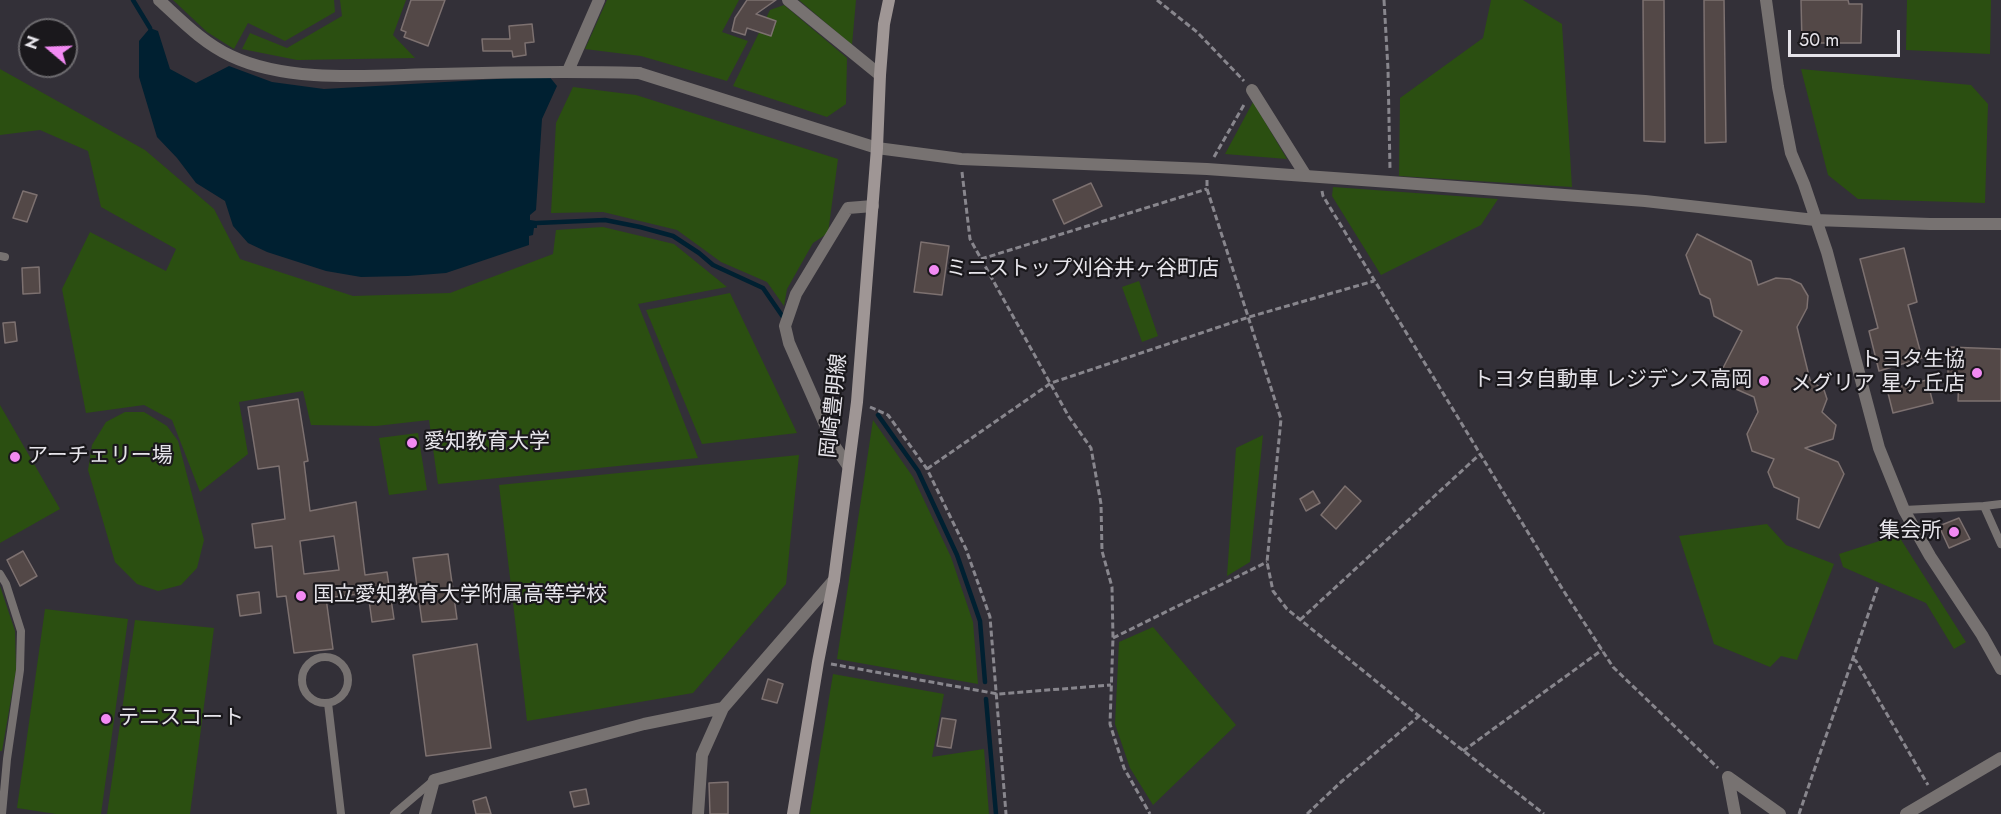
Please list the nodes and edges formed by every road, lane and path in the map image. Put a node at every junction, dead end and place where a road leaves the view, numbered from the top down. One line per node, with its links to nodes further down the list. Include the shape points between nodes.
1 (159, 0): 8 (street, via 204,41 265,68 297,74)
2 (599, 0): 8 (street)
3 (788, 0): 9 (street)
4 (889, 0): 9 (main road, 岡崎豊明線)
5 (1158, 0): 10 (path, via 1197,32)
6 (1384, 0): 16 (path)
7 (1766, 0): 19 (street, via 1791,153)
8 (568, 71): 11 (street, via 639,73)
9 (880, 75): 11 (main road, 岡崎豊明線)
10 (1252, 90): 13 (path); 14 (street)
11 (877, 148): 12 (street); 18 (main road, 岡崎豊明線)
12 (961, 159): 13 (street); 21 (path, via 970,239)
13 (1208, 169): 14 (street); 17 (path)
14 (1306, 176): 15 (street)
15 (1319, 177): 16 (street); 22 (path, via 1323,196)
16 (1390, 182): 19 (street, via 1645,201)
17 (1207, 189): 21 (path); 23 (path)
18 (873, 206): 25 (main road, 岡崎豊明線); 27 (street, via 848,208 796,294 785,326 829,435)
19 (1815, 220): 20 (street); 31 (street, via 1827,252 1878,448)
20 (2001, 224)
21 (981, 259): 24 (path)
22 (1374, 281): 23 (path); 26 (path)
23 (1249, 317): 24 (path); 33 (path, via 1281,419)
24 (1051, 382): 28 (path); 38 (path, via 1069,417 1091,447 1101,504 1102,551 1112,587)
25 (857, 402): 27 (main road, 岡崎豊明線); 28 (path, via 888,415)
26 (1479, 454): 37 (path); 39 (path)
27 (848, 466): 35 (main road, 岡崎豊明線)
28 (927, 469): 44 (path, via 966,549 990,617)
29 (2001, 504): 30 (lane)
30 (1984, 506): 31 (lane); 32 (lane)
31 (1904, 510): 42 (street)
32 (2001, 544)
33 (1267, 562): 37 (path, via 1273,591); 38 (path)
34 (0, 574): 49 (lane, via 21,631 20,670)
35 (834, 580): 41 (main road, 岡崎豊明線); 46 (street)
36 (1878, 586): 40 (path)
37 (1300, 620): 47 (path)
38 (1113, 638): 43 (path)
39 (1602, 650): 48 (path); 51 (path, via 1613,667)
40 (1853, 659): 53 (path); 66 (path)
41 (818, 662): 44 (path); 59 (main road, 岡崎豊明線)
42 (2001, 669)
43 (1111, 685): 44 (path); 61 (path, via 1110,724 1124,768)
44 (998, 694): 60 (path)
45 (328, 703): 45 (lane, via 313,699 303,687 304,671 322,657 342,664 348,677 341,697); 55 (lane)
46 (723, 708): 52 (street, via 644,724); 58 (street, via 702,755)
47 (1419, 716): 48 (path); 62 (path)
48 (1463, 751): 63 (path)
49 (3, 758): 54 (lane)
50 (2001, 758): 53 (street)
51 (1728, 777): 64 (street); 65 (street)
52 (434, 780): 56 (lane); 57 (street)
53 (1935, 797): 67 (street)
54 (2, 814)
55 (341, 814)
56 (393, 814)
57 (424, 814)
58 (699, 814)
59 (793, 814)
60 (1006, 814)
61 (1150, 814)
62 (1307, 814)
63 (1544, 814)
64 (1735, 814)
65 (1780, 814)
66 (1799, 814)
67 (1906, 814)

